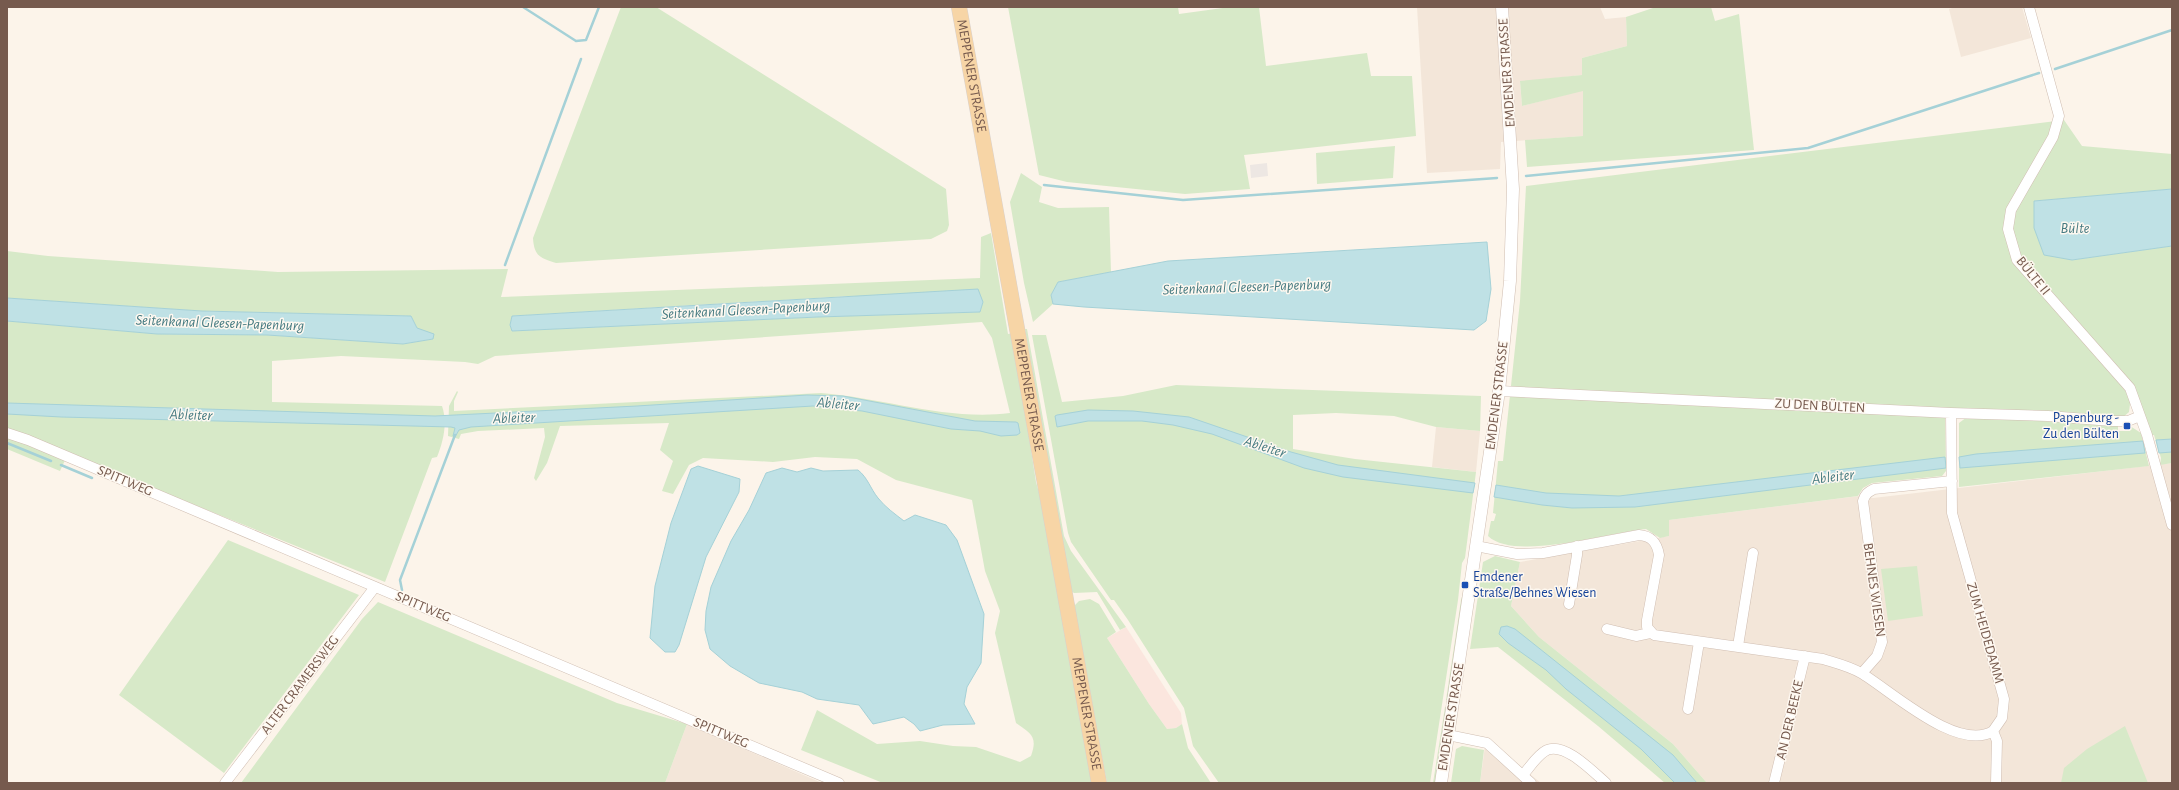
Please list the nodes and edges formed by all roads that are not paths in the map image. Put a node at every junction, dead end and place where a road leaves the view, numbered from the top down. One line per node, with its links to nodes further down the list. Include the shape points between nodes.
1 (959, 7): 27 (main road, MEPPENER STRASSE)
2 (1502, 7): 4 (street, EMDENER STRASSE, via 1513,189 1510,280)
3 (2029, 7): 6 (street, BÜLTE II, via 2059,116 2053,137 2011,210 2008,229 2016,260 2130,388)
4 (1499, 391): 5 (street, ZU DEN BÜLTEN); 10 (street, EMDENER STRASSE)
5 (1951, 413): 6 (street, ZU DEN BÜLTEN, via 2112,421 2128,421); 8 (street, ZUM HEIDEDAMM)
6 (2140, 416): 9 (street, BÜLTE II)
7 (7, 432): 13 (street, SPITTWEG)
8 (1952, 481): 20 (street, BEHNES WIESEN, via 1874,489 1868,492 1863,501 1882,642 1877,656); 22 (street, ZUM HEIDEDAMM, via 1952,513 1956,530 2004,699 2002,718)
9 (2172, 525)
10 (1476, 546): 11 (street, via 1517,554 1543,553); 23 (street, EMDENER STRASSE)
11 (1577, 546): 14 (street); 16 (street, via 1639,534 1654,541 1658,546 1659,555 1647,620)
12 (1753, 553): 18 (street)
13 (375, 587): 25 (street, ALTER CRAMERSWEG); 26 (street, SPITTWEG)
14 (1569, 604)
15 (1606, 629): 16 (street, via 1636,636)
16 (1650, 632): 17 (street, via 1659,637)
17 (1699, 642): 18 (street); 21 (street)
18 (1738, 646): 19 (street)
19 (1804, 656): 20 (street, via 1845,665); 31 (street, AN DER BEEKE)
20 (1862, 674): 22 (street, via 1925,717 1971,736 1979,737)
21 (1688, 709)
22 (1993, 731): 32 (street, via 1997,741)
23 (1448, 735): 24 (street, via 1487,743); 28 (street, EMDENER STRASSE)
24 (1523, 775): 29 (street); 30 (street, via 1547,750 1559,748 1571,754)
25 (225, 783)
26 (839, 783)
27 (1099, 783)
28 (1440, 783)
29 (1531, 783)
30 (1606, 783)
31 (1774, 783)
32 (1996, 783)

